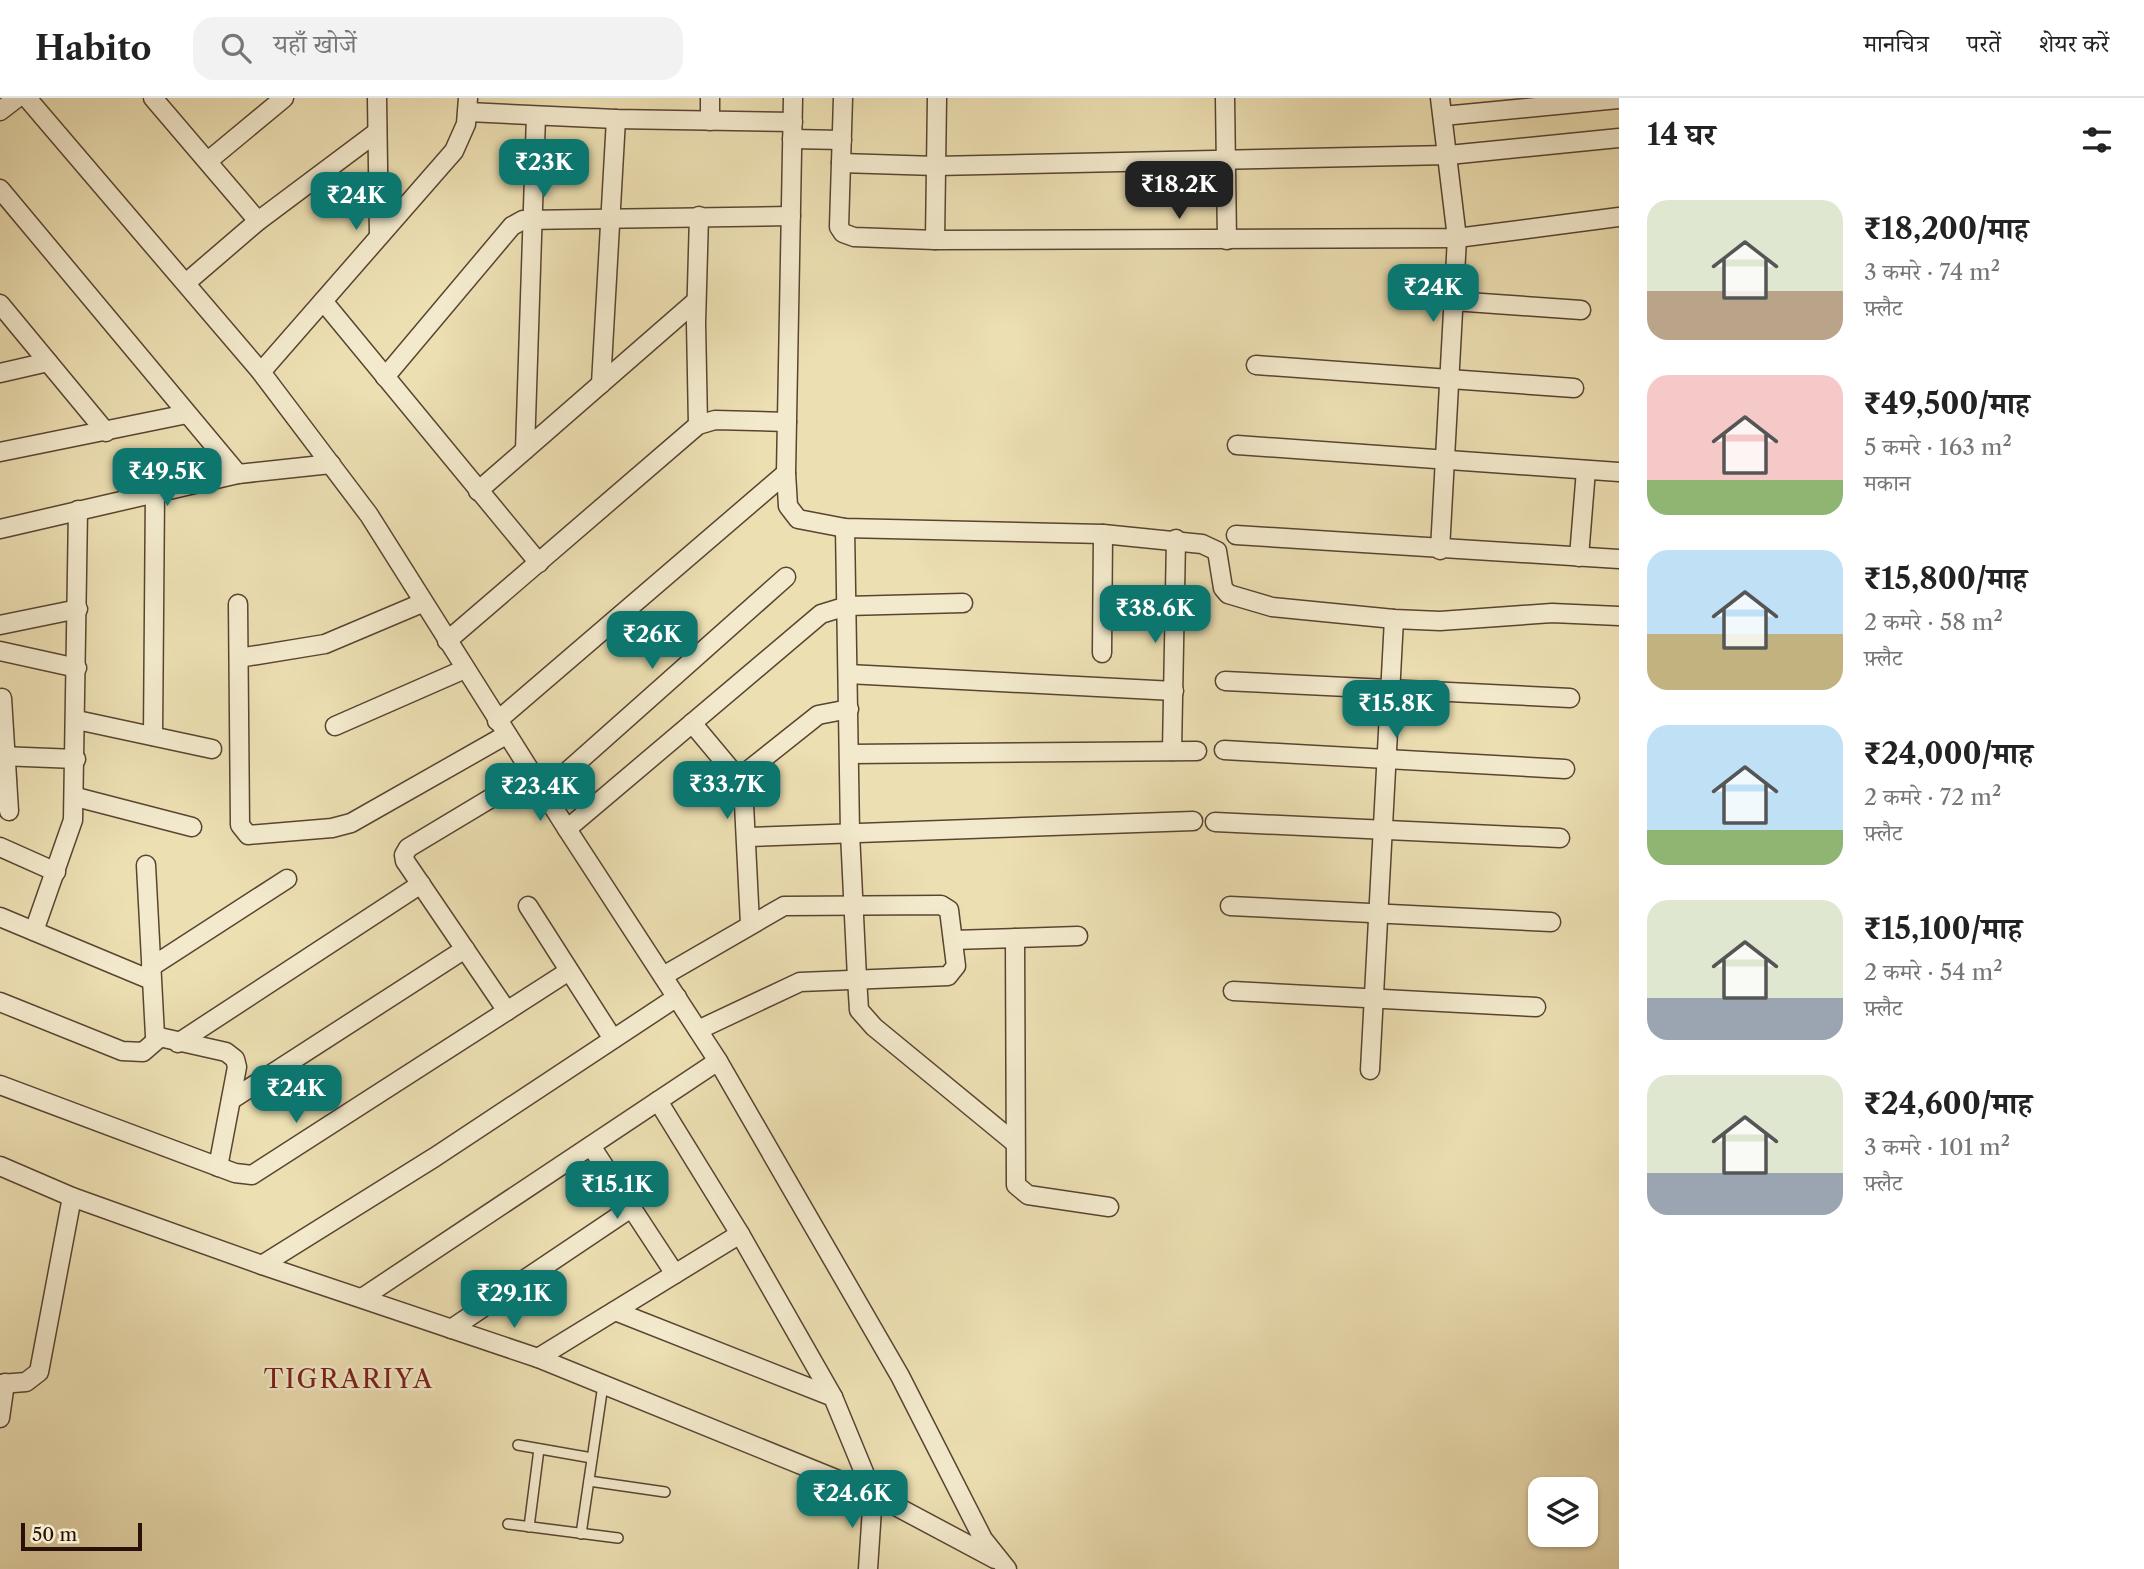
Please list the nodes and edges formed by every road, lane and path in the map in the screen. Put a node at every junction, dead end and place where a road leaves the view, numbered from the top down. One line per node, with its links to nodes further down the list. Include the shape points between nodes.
1 (153, 98): 23 (street)
2 (377, 98): 19 (street)
3 (710, 98): 17 (street)
4 (793, 98): 18 (street)
5 (843, 98): 21 (street)
6 (937, 98): 26 (street)
7 (1225, 98): 24 (street)
8 (1440, 98): 15 (street)
9 (27, 99): 13 (street); 38 (street)
10 (1619, 99): 15 (street)
11 (272, 102): 23 (street)
12 (468, 105): 14 (street); 34 (street, via 454,151)
13 (0, 111)
14 (537, 116): 16 (street); 32 (street)
15 (1443, 116): 22 (street)
16 (616, 120): 17 (street); 30 (street)
17 (710, 121): 18 (street)
18 (792, 131): 21 (street); 29 (street)
19 (377, 132): 33 (street); 34 (street)
20 (1619, 138): 22 (street)
21 (842, 140): 25 (street)
22 (1449, 155): 24 (street); 35 (street)
23 (208, 161): 33 (street)
24 (1226, 161): 26 (street); 37 (street)
25 (841, 163): 26 (street); 36 (street, via 839,227 843,233)
26 (936, 166): 36 (street)
27 (2, 194): 52 (street)
28 (699, 216): 29 (street); 30 (street); 40 (street)
29 (791, 216): 53 (street)
30 (610, 217): 32 (street); 50 (street)
31 (1619, 217): 35 (street)
32 (533, 218): 48 (street, via 512,226); 57 (street)
33 (258, 221): 38 (street)
34 (379, 236): 39 (street)
35 (1457, 238): 37 (street); 41 (street)
36 (934, 240): 37 (street)
37 (1227, 240)
38 (187, 282): 46 (street)
39 (323, 300): 46 (street); 48 (street)
40 (696, 301): 50 (street); 54 (street)
41 (1454, 301): 43 (street); 49 (street)
42 (0, 304): 44 (street)
43 (1581, 310)
44 (48, 362): 47 (street); 55 (street)
45 (1256, 365): 49 (street)
46 (261, 372): 60 (street)
47 (0, 373)
48 (385, 377): 66 (street)
49 (1449, 380): 51 (street); 59 (street)
50 (601, 384): 57 (street)
51 (1574, 388)
52 (187, 414): 55 (street); 64 (street)
53 (787, 422): 54 (street, via 715,420); 63 (street)
54 (698, 425): 76 (street)
55 (106, 432): 58 (street)
56 (1237, 445): 59 (street)
57 (525, 450): 66 (street)
58 (0, 452)
59 (1444, 462): 61 (street); 73 (street)
60 (331, 464): 64 (street); 78 (street)
61 (1586, 470): 62 (street); 74 (street)
62 (1619, 472)
63 (786, 473): 68 (street, via 793,515 813,524); 102 (street)
64 (238, 474): 65 (street)
65 (155, 491): 67 (street); 103 (street)
66 (478, 491): 76 (street)
67 (78, 510): 69 (street); 82 (street)
68 (845, 528): 70 (street); 81 (street)
69 (0, 529)
70 (1102, 534): 72 (street); 88 (street)
71 (1236, 535): 73 (street)
72 (1175, 540): 84 (street, via 1217,551 1223,587 1234,597 1272,607); 95 (street)
73 (1440, 550): 74 (street)
74 (1579, 557): 75 (street)
75 (1619, 559)
76 (538, 563): 86 (street)
77 (786, 577): 115 (street)
78 (422, 603): 86 (street); 89 (street, via 317,647)
79 (962, 603): 81 (street)
80 (238, 604): 89 (street)
81 (847, 606): 92 (street); 100 (street, via 809,623)
82 (78, 609): 85 (street); 90 (street)
83 (1619, 615): 84 (street)
84 (1394, 619): 94 (street)
85 (0, 625)
86 (447, 641): 91 (street)
87 (0, 651): 90 (street)
88 (1102, 653)
89 (239, 658): 102 (street, via 240,825 248,835 351,823)
90 (78, 668): 99 (street)
91 (465, 669): 101 (street); 102 (street)
92 (848, 674): 95 (street); 98 (street)
93 (1225, 681): 94 (street)
94 (1391, 689): 97 (street); 111 (street)
95 (1174, 691): 106 (street)
96 (2, 698): 109 (street)
97 (1570, 698)
98 (849, 709): 108 (street); 114 (street, via 818,715)
99 (77, 720): 103 (street); 110 (street)
100 (692, 723): 114 (street); 121 (street)
101 (335, 726)
102 (502, 728): 113 (street)
103 (153, 736): 104 (street)
104 (212, 749)
105 (1224, 750): 111 (street)
106 (1172, 751): 107 (street); 108 (street)
107 (1197, 751)
108 (850, 754): 123 (street)
109 (3, 756): 110 (street); 117 (street)
110 (76, 759): 116 (street)
111 (1387, 759): 112 (street); 122 (street)
112 (1565, 769)
113 (531, 774): 115 (street); 130 (street, via 405,851 405,861)
114 (740, 776): 124 (street)
115 (543, 793): 121 (street)
116 (76, 797): 120 (street); 128 (street, via 71,835)
117 (9, 811)
118 (1193, 821): 123 (street)
119 (1215, 822): 122 (street)
120 (192, 827)
121 (567, 829): 145 (street)
122 (1383, 829): 125 (street); 134 (street)
123 (850, 833): 124 (street); 131 (street)
124 (747, 837): 137 (street)
125 (1560, 838)
126 (0, 847): 128 (street)
127 (146, 865): 144 (street)
128 (56, 872): 138 (street)
129 (287, 879): 144 (street)
130 (421, 884): 142 (street); 156 (street)
131 (852, 904): 137 (street, via 784,906); 141 (street, via 941,905 949,910); 146 (street)
132 (528, 906): 143 (street)
133 (1230, 906): 134 (street)
134 (1378, 914): 136 (street); 149 (street)
135 (0, 917): 138 (street)
136 (1551, 922)
137 (750, 924): 145 (street)
138 (34, 931): 144 (street)
139 (1078, 936): 140 (street)
140 (1016, 938): 141 (street); 162 (street)
141 (953, 940): 146 (street, via 955,971 948,976)
142 (465, 949): 152 (street); 160 (street)
143 (569, 971): 152 (street); 155 (street)
144 (151, 973): 154 (street, via 153,1032)
145 (663, 976): 148 (street)
146 (856, 978): 153 (street, via 800,982); 162 (street, via 864,1017)
147 (1233, 991): 149 (street)
148 (677, 997): 153 (street); 155 (street)
149 (1374, 999): 151 (street); 158 (street)
150 (0, 1002): 154 (street, via 122,1051 143,1052)
151 (1536, 1007)
152 (507, 1011): 164 (street, via 259,1172 245,1175)
153 (698, 1030): 157 (street)
154 (158, 1039): 156 (street)
155 (613, 1039): 170 (street)
156 (178, 1043): 160 (street, via 230,1054 237,1067)
157 (718, 1060): 161 (street); 190 (street, via 901,1376 983,1539)
158 (1370, 1070)
159 (0, 1085): 164 (street)
160 (231, 1100): 164 (street)
161 (658, 1101): 163 (street); 169 (street)
162 (1015, 1143): 167 (street, via 1015,1178 1020,1191)
163 (591, 1146): 168 (street); 172 (street)
164 (218, 1167)
165 (1, 1170): 166 (street)
166 (72, 1197): 170 (street); 176 (street, via 39,1372 26,1382)
167 (1109, 1206)
168 (631, 1208): 171 (street); 174 (street)
169 (740, 1234): 171 (street); 178 (street)
170 (262, 1265): 172 (street)
171 (675, 1274): 173 (street)
172 (362, 1298): 174 (street)
173 (615, 1311): 175 (street); 178 (street)
174 (451, 1329): 175 (street)
175 (538, 1358): 177 (street)
176 (3, 1383): 179 (street)
177 (603, 1385): 182 (lane); 185 (street)
178 (833, 1397): 185 (street)
179 (0, 1418)
180 (518, 1446): 181 (lane)
181 (539, 1449): 182 (lane); 187 (lane)
182 (592, 1458): 183 (lane)
183 (589, 1480): 184 (lane); 188 (lane)
184 (665, 1492)
185 (873, 1494): 190 (street); 191 (street)
186 (508, 1524): 187 (lane)
187 (529, 1527): 188 (lane)
188 (581, 1534): 189 (lane)
189 (618, 1538)
190 (1002, 1565)
191 (868, 1569)

